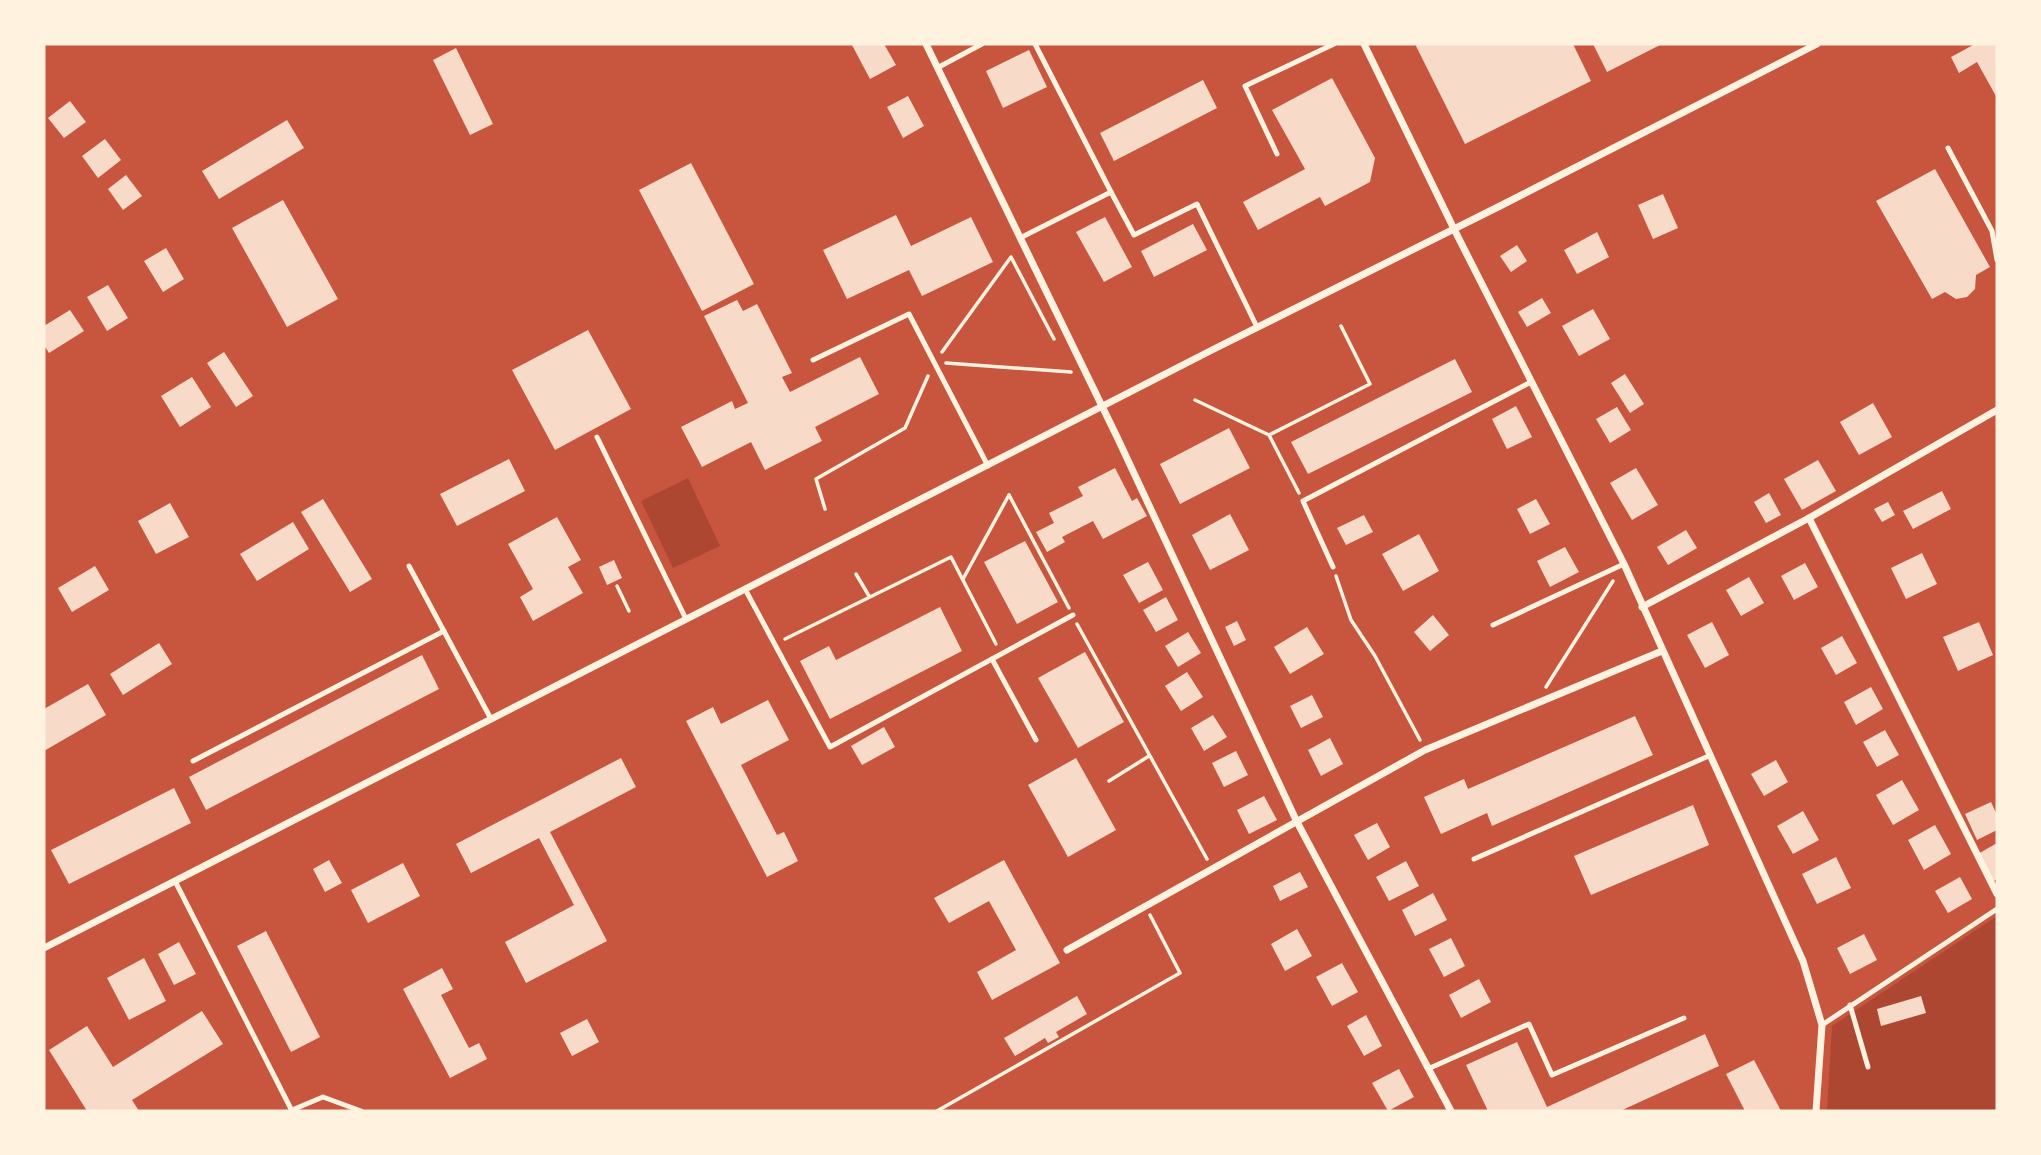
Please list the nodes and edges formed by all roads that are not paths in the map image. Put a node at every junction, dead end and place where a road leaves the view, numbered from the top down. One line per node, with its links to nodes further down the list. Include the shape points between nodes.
1 (926, 44): 7 (street)
2 (982, 44): 7 (lane)
3 (1035, 44): 10 (lane)
4 (1334, 44): 9 (lane, via 1245,86)
5 (1364, 44): 11 (street)
6 (1817, 44): 11 (street)
7 (937, 68): 12 (street)
8 (1948, 148): 13 (lane, via 1992,231)
9 (1277, 154)
10 (1111, 191): 12 (lane); 14 (lane, via 1134,235 1197,204)
11 (1454, 229): 14 (street); 16 (street)
12 (1020, 238): 17 (street)
13 (1997, 260)
14 (1257, 327): 17 (street)
15 (813, 360): 20 (lane, via 909,314)
16 (1531, 382): 22 (street); 24 (lane, via 1303,501)
17 (1102, 407): 20 (street); 37 (street)
18 (1997, 411): 21 (street)
19 (597, 437): 28 (lane)
20 (988, 466): 25 (street)
21 (1809, 518): 26 (street); 40 (street)
22 (1624, 564): 26 (street); 29 (lane)
23 (409, 566): 30 (lane)
24 (1333, 567)
25 (745, 589): 28 (street); 32 (lane, via 830,747)
26 (1643, 607): 31 (street)
27 (1073, 615): 32 (lane)
28 (686, 619): 33 (street)
29 (1493, 625)
30 (444, 631): 33 (lane); 36 (lane)
31 (1662, 651): 35 (street); 37 (street, via 1425,750)
32 (992, 659): 34 (lane)
33 (491, 719): 39 (street)
34 (1036, 740)
35 (1711, 755): 38 (lane); 46 (street, via 1803,961)
36 (193, 761)
37 (1297, 822): 43 (street); 48 (street)
38 (1474, 859)
39 (175, 881): 42 (street); 49 (lane)
40 (1997, 894)
41 (1997, 909): 44 (lane)
42 (44, 948)
43 (1068, 950)
44 (1850, 1005): 46 (lane); 47 (lane)
45 (1685, 1017): 48 (lane, via 1552,1075 1529,1024)
46 (1822, 1025): 52 (street)
47 (1868, 1067)
48 (1430, 1068): 51 (street)
49 (292, 1111): 50 (lane, via 323,1097)
50 (361, 1111)
51 (1451, 1111)
52 (1816, 1111)

